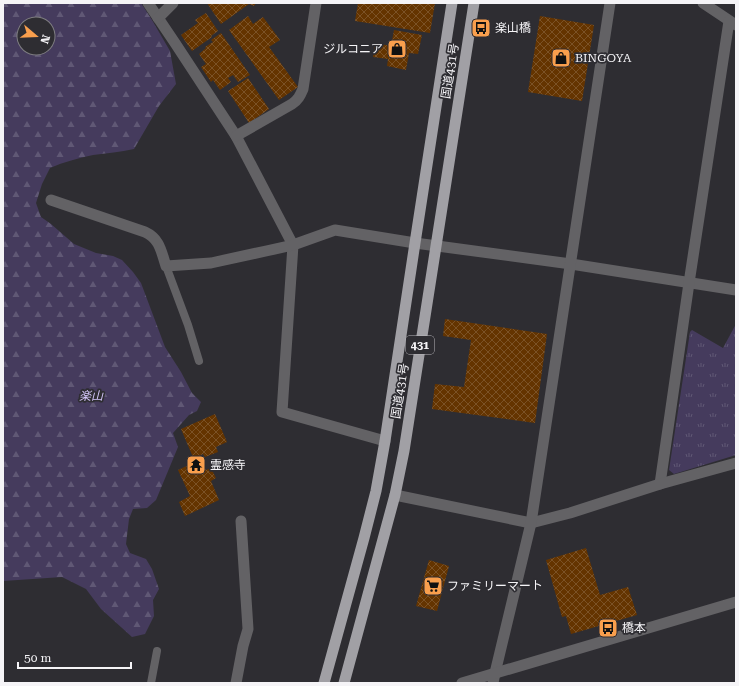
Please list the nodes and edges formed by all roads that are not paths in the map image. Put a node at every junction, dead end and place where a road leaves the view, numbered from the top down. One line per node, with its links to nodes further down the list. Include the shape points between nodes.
1 (148, 3): 8 (street)
2 (173, 3): 8 (street)
3 (316, 3): 10 (street, via 300,96 292,104)
4 (452, 3): 12 (highway, 国道431号 / 431)
5 (474, 3): 14 (highway, 国道431号 / 431)
6 (610, 3): 15 (street)
7 (703, 3): 9 (street)
8 (158, 18): 10 (street)
9 (733, 23): 17 (street)
10 (236, 136): 13 (street)
11 (50, 200): 16 (street, via 152,235 157,240)
12 (415, 243): 13 (street, via 335,230); 14 (street); 20 (highway, 国道431号 / 431)
13 (293, 246): 16 (street, via 211,263); 20 (street, via 282,412)
14 (436, 246): 15 (street); 23 (highway, 国道431号 / 431)
15 (571, 264): 17 (street); 25 (street)
16 (166, 266): 19 (lane)
17 (689, 283): 18 (street); 22 (street)
18 (736, 290)
19 (200, 361)
20 (384, 441): 31 (highway, 国道431号 / 431, via 376,491)
21 (736, 463): 22 (street)
22 (660, 484): 25 (street)
23 (395, 495): 25 (street); 32 (highway, 国道431号 / 431)
24 (241, 521): 30 (street, via 248,629)
25 (531, 524): 28 (street)
26 (736, 602): 28 (street)
27 (157, 651): 29 (lane)
28 (494, 678): 33 (street)
29 (151, 683)
30 (236, 683)
31 (324, 683)
32 (344, 683)
33 (462, 683)

